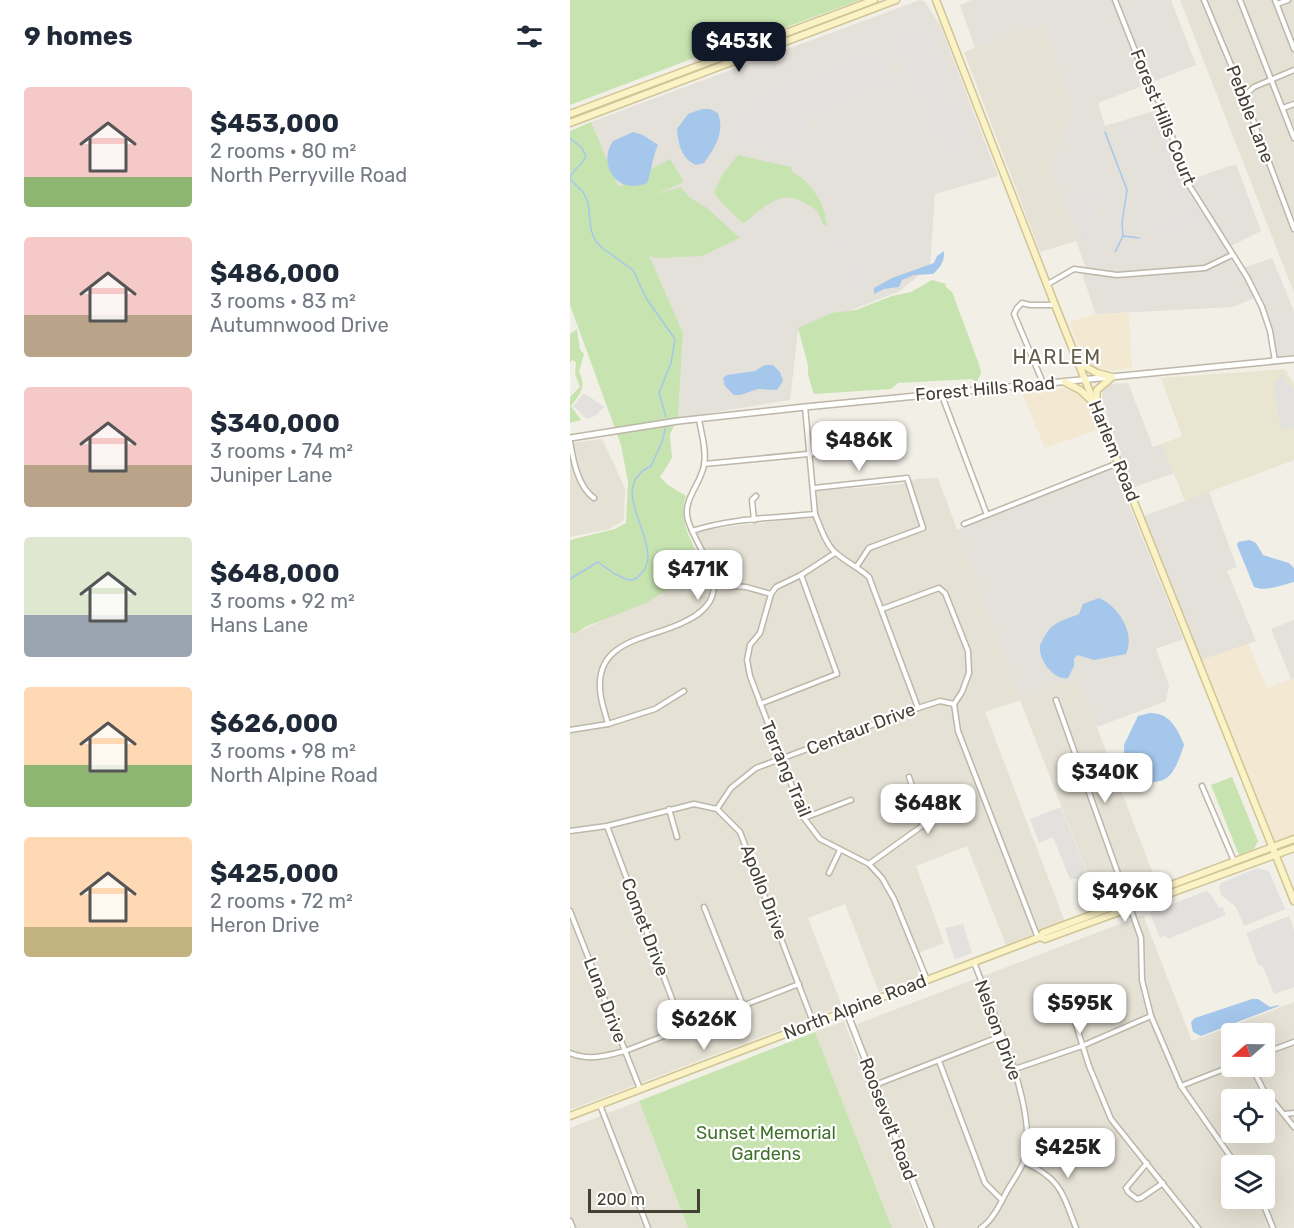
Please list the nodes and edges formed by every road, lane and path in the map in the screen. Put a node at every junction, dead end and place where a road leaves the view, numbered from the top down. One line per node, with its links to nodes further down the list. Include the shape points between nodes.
1 (874, 0): 18 (main road)
2 (896, 0): 19 (main road)
3 (930, 0): 11 (main road)
4 (936, 0): 11 (main road, Harlem Road)
5 (942, 0): 11 (main road)
6 (1115, 0): 22 (street, Forest Hills Court, via 1149,86 1161,105 1189,185)
7 (1204, 0): 15 (street, Pebble Lane)
8 (1240, 0): 14 (street)
9 (1288, 0): 10 (street)
10 (1276, 2): 12 (street)
11 (945, 19): 23 (main road, Harlem Road)
12 (1294, 49)
13 (1294, 70): 14 (street)
14 (1271, 79): 15 (street); 17 (street)
15 (1244, 96): 21 (street, Pebble Lane)
16 (1294, 104): 17 (street)
17 (1283, 108): 20 (street)
18 (570, 114)
19 (571, 123)
20 (1294, 138)
21 (1294, 230)
22 (1232, 255): 23 (street, via 1205,268 1117,275 1074,269); 26 (street, Forest Hills Court, via 1262,307)
23 (1048, 284): 24 (main road, Harlem Road)
24 (1056, 305): 27 (main road, Harlem Road); 31 (street, via 1022,303 1014,314)
25 (1294, 359): 26 (street, Forest Hills Road)
26 (1275, 361): 28 (street, Forest Hills Road)
27 (1079, 363): 28 (main road); 29 (main road, Harlem Road)
28 (1112, 377): 29 (street, Forest Hills Road); 33 (main road, via 1097,390)
29 (1086, 380): 30 (street, Forest Hills Road); 33 (main road, Harlem Road)
30 (1065, 382): 31 (street, Forest Hills Road); 33 (main road, via 1084,392)
31 (1043, 383): 32 (street, Forest Hills Road)
32 (941, 393): 34 (street, Forest Hills Road); 45 (street)
33 (1096, 406): 39 (main road, Harlem Road)
34 (805, 407): 35 (street, Forest Hills Road); 38 (street)
35 (699, 419): 37 (street, Forest Hills Road); 40 (street)
36 (865, 426): 38 (street, via 864,447)
37 (570, 440): 43 (street, via 573,460 586,492)
38 (810, 454): 40 (street); 41 (street)
39 (1119, 463): 45 (street); 73 (main road, Harlem Road)
40 (704, 464): 48 (street, via 687,510)
41 (814, 488): 44 (street); 50 (street, via 907,478 923,528 869,548)
42 (756, 496): 46 (street, via 752,500)
43 (594, 498)
44 (815, 514): 46 (street); 49 (street)
45 (987, 515): 47 (street)
46 (754, 520): 48 (street)
47 (964, 524)
48 (692, 531): 52 (street)
49 (835, 553): 50 (street); 51 (street)
50 (857, 566): 54 (street, via 869,577)
51 (801, 575): 53 (street, via 776,587); 57 (street, via 837,674)
52 (714, 585): 53 (street, via 747,587); 60 (street, via 708,604 696,616 626,643 611,654 601,669 600,689)
53 (771, 594): 57 (street, Terrang Trail, via 747,660)
54 (882, 609): 58 (street, via 939,588 945,593 968,651 969,673); 59 (street)
55 (684, 691): 60 (street, via 655,709)
56 (1056, 700): 81 (street)
57 (760, 704): 62 (street, Terrang Trail)
58 (954, 704): 59 (street, Centaur Drive, via 940,701); 84 (street, via 958,731)
59 (918, 708): 62 (street, Centaur Drive)
60 (608, 724): 61 (street)
61 (570, 730)
62 (781, 759): 67 (street, Centaur Drive, via 756,768 731,788); 68 (street, Terrang Trail)
63 (909, 777): 78 (street, via 922,826)
64 (1202, 786): 77 (street)
65 (851, 800): 68 (street)
66 (669, 809): 67 (street, via 694,804); 69 (street); 71 (street)
67 (717, 809): 87 (street, Apollo Drive, via 740,832)
68 (804, 818): 75 (street, Terrang Trail, via 820,839)
69 (607, 826): 70 (street); 93 (street, Comet Drive)
70 (570, 831)
71 (677, 837)
72 (1294, 839): 73 (main road, North Alpine Road)
73 (1272, 847): 76 (main road, Harlem Road); 77 (main road, North Alpine Road)
74 (1294, 848): 76 (main road, North Alpine Road)
75 (840, 850): 78 (street, Terrang Trail); 79 (street)
76 (1275, 855): 80 (main road, Harlem Road); 81 (main road, North Alpine Road)
77 (1234, 862): 81 (main road, North Alpine Road)
78 (870, 864): 86 (street, Terrang Trail, via 894,899)
79 (829, 873)
80 (1294, 901)
81 (1130, 905): 84 (main road, North Alpine Road, via 1042,933); 91 (street, via 1141,938 1142,980)
82 (704, 907): 88 (street)
83 (570, 910): 98 (street, Luna Drive)
84 (1039, 938): 85 (main road, North Alpine Road)
85 (974, 962): 86 (main road, North Alpine Road); 94 (street, Nelson Drive)
86 (927, 980): 89 (main road, North Alpine Road)
87 (799, 984): 88 (street); 92 (street, Apollo Drive)
88 (743, 1005): 93 (street)
89 (846, 1010): 92 (main road, North Alpine Road); 104 (street, Roosevelt Road)
90 (1071, 1012): 96 (street)
91 (1151, 1016): 96 (street); 105 (street)
92 (813, 1023): 106 (main road, North Alpine Road)
93 (683, 1028): 98 (street)
94 (1001, 1036): 100 (street); 101 (street, Nelson Drive)
95 (1294, 1042): 97 (street)
96 (1082, 1046): 101 (street); 114 (street, via 1111,1119)
97 (1275, 1049)
98 (625, 1051): 99 (street, via 599,1058); 106 (street, Luna Drive)
99 (570, 1053)
100 (939, 1061): 104 (street); 116 (street, via 985,1183)
101 (1016, 1069): 113 (street, Nelson Drive, via 1027,1128)
102 (1221, 1070): 105 (street)
103 (1257, 1077): 109 (street)
104 (875, 1085): 122 (street, Roosevelt Road)
105 (1181, 1086): 112 (street)
106 (640, 1089): 107 (main road, North Alpine Road)
107 (600, 1105): 110 (main road, North Alpine Road); 121 (street)
108 (1294, 1113): 109 (street)
109 (1285, 1114): 111 (street)
110 (570, 1116)
111 (1294, 1127)
112 (1229, 1155)
113 (1024, 1162): 116 (street, Nelson Drive); 124 (street, via 1043,1170 1059,1185)
114 (1147, 1163): 115 (street); 115 (street, via 1128,1184 1128,1192 1141,1198)
115 (1163, 1183): 125 (street)
116 (1002, 1200): 119 (street, Nelson Drive)
117 (1265, 1209): 126 (street)
118 (570, 1221): 120 (street)
119 (989, 1226): 123 (street, Nelson Drive)
120 (573, 1228)
121 (648, 1228)
122 (931, 1228)
123 (981, 1228)
124 (1076, 1228)
125 (1198, 1228)
126 (1273, 1228)

